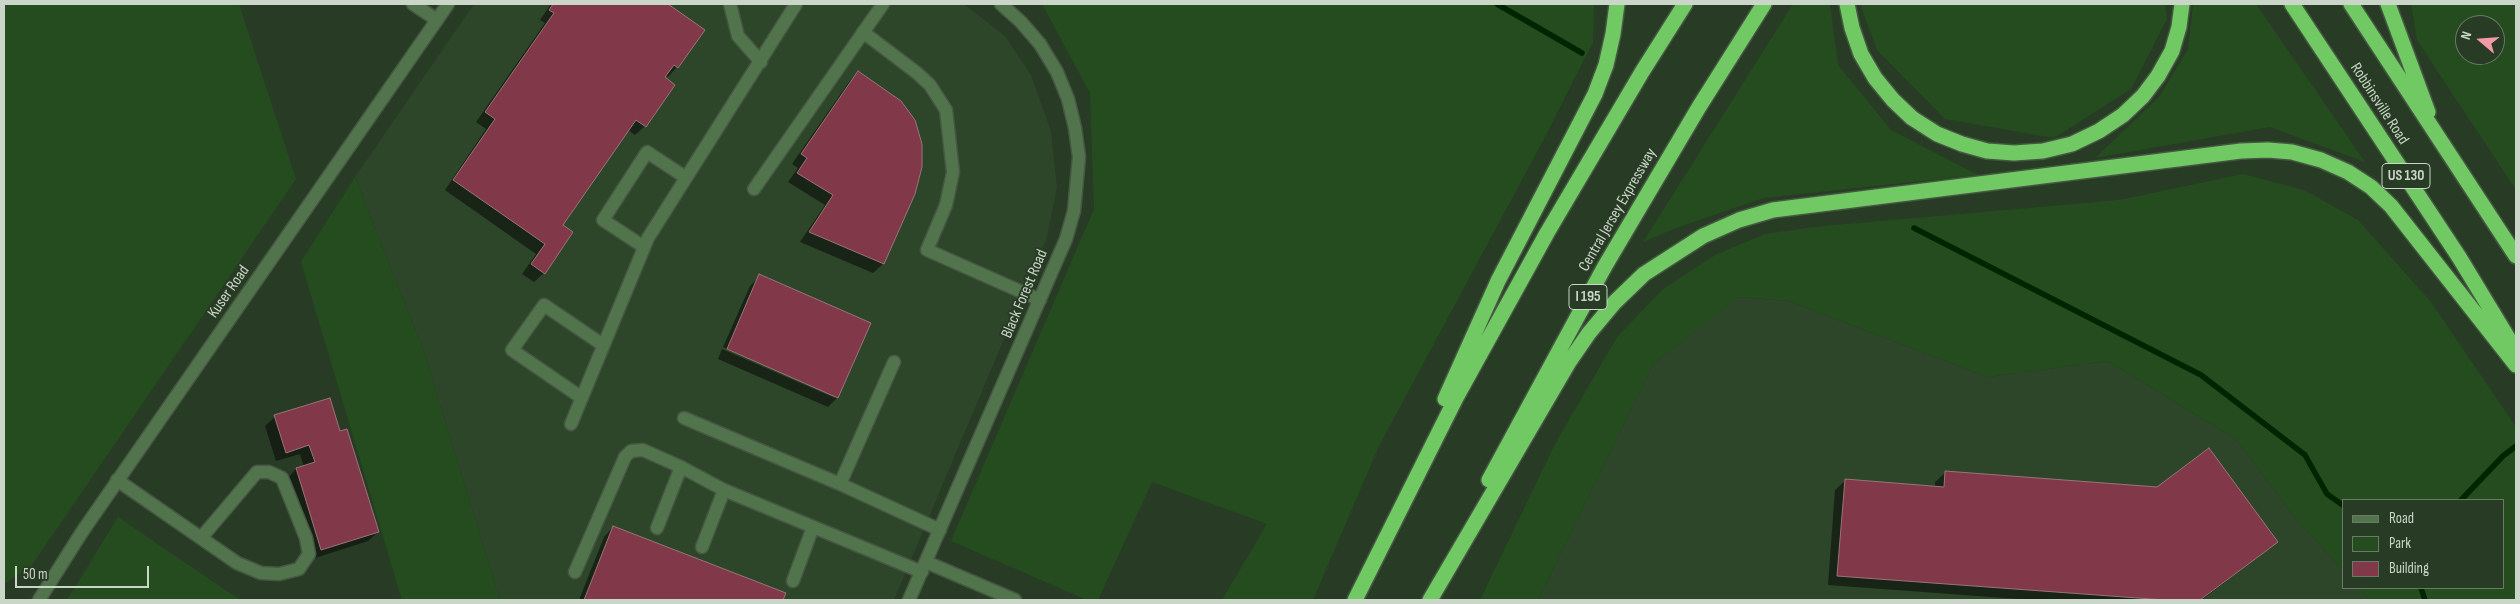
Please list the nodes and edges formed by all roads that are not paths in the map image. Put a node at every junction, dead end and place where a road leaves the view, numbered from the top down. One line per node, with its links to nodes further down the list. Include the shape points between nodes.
1 (413, 4): 15 (street)
2 (448, 4): 15 (street, Kuser Road)
3 (730, 4): 17 (street, via 738,36)
4 (796, 4): 17 (street)
5 (883, 4): 16 (street)
6 (1001, 4): 23 (street, Black Forest Road, via 1040,44 1057,72 1068,99 1079,157 1074,211 1066,239)
7 (1617, 4): 41 (highway, via 1612,42 1595,94 1498,281)
8 (1686, 4): 41 (highway, via 1546,233 1457,396)
9 (1764, 4): 48 (highway, Central Jersey Expressway / I 195, via 1605,266 1516,427)
10 (1847, 4): 11 (highway, via 1861,54 1875,78 1912,118 1937,134 1962,144 1987,151 2014,153 2072,144 2123,115 2148,89 2172,51)
11 (2182, 4)
12 (2292, 4): 25 (highway, Robbinsville Road / US 130, via 2459,257)
13 (2351, 4): 18 (highway, Robbinsville Road / US 130)
14 (2388, 4): 18 (highway)
15 (437, 20): 32 (street, Kuser Road)
16 (863, 32): 20 (street); 23 (street, via 918,73 946,110 953,172 946,205 927,250)
17 (761, 62): 19 (street)
18 (2437, 137): 22 (highway, Robbinsville Road / US 130)
19 (685, 177): 21 (street); 21 (street, via 647,152 603,220)
20 (754, 189)
21 (644, 247): 24 (street)
22 (2516, 256)
23 (1040, 300): 37 (street, Black Forest Road)
24 (603, 345): 28 (street); 28 (street, via 544,305 512,350)
25 (2516, 351)
26 (894, 362): 33 (street)
27 (2516, 365): 48 (highway, via 2391,206 2348,172 2292,152 2241,151 1773,210 1739,220 1680,250 1644,274 1615,302 1569,362)
28 (582, 398): 30 (street)
29 (684, 418): 33 (street)
30 (572, 424)
31 (681, 466): 34 (street); 36 (street); 42 (street, via 643,450 631,451 625,457)
32 (117, 480): 38 (street); 44 (street, Kuser Road)
33 (840, 484): 37 (street)
34 (724, 490): 35 (street); 39 (street)
35 (813, 527): 40 (street); 43 (street)
36 (657, 528)
37 (940, 530): 40 (street, Black Forest Road)
38 (201, 538): 38 (street, via 237,563 261,574 299,569 309,554 306,538 282,478 270,472 257,472)
39 (702, 548)
40 (924, 567): 45 (street, Black Forest Road); 46 (street)
41 (1369, 569): 47 (highway)
42 (575, 572)
43 (794, 581)
44 (39, 600)
45 (909, 600)
46 (1015, 600)
47 (1355, 600)
48 (1430, 600)

